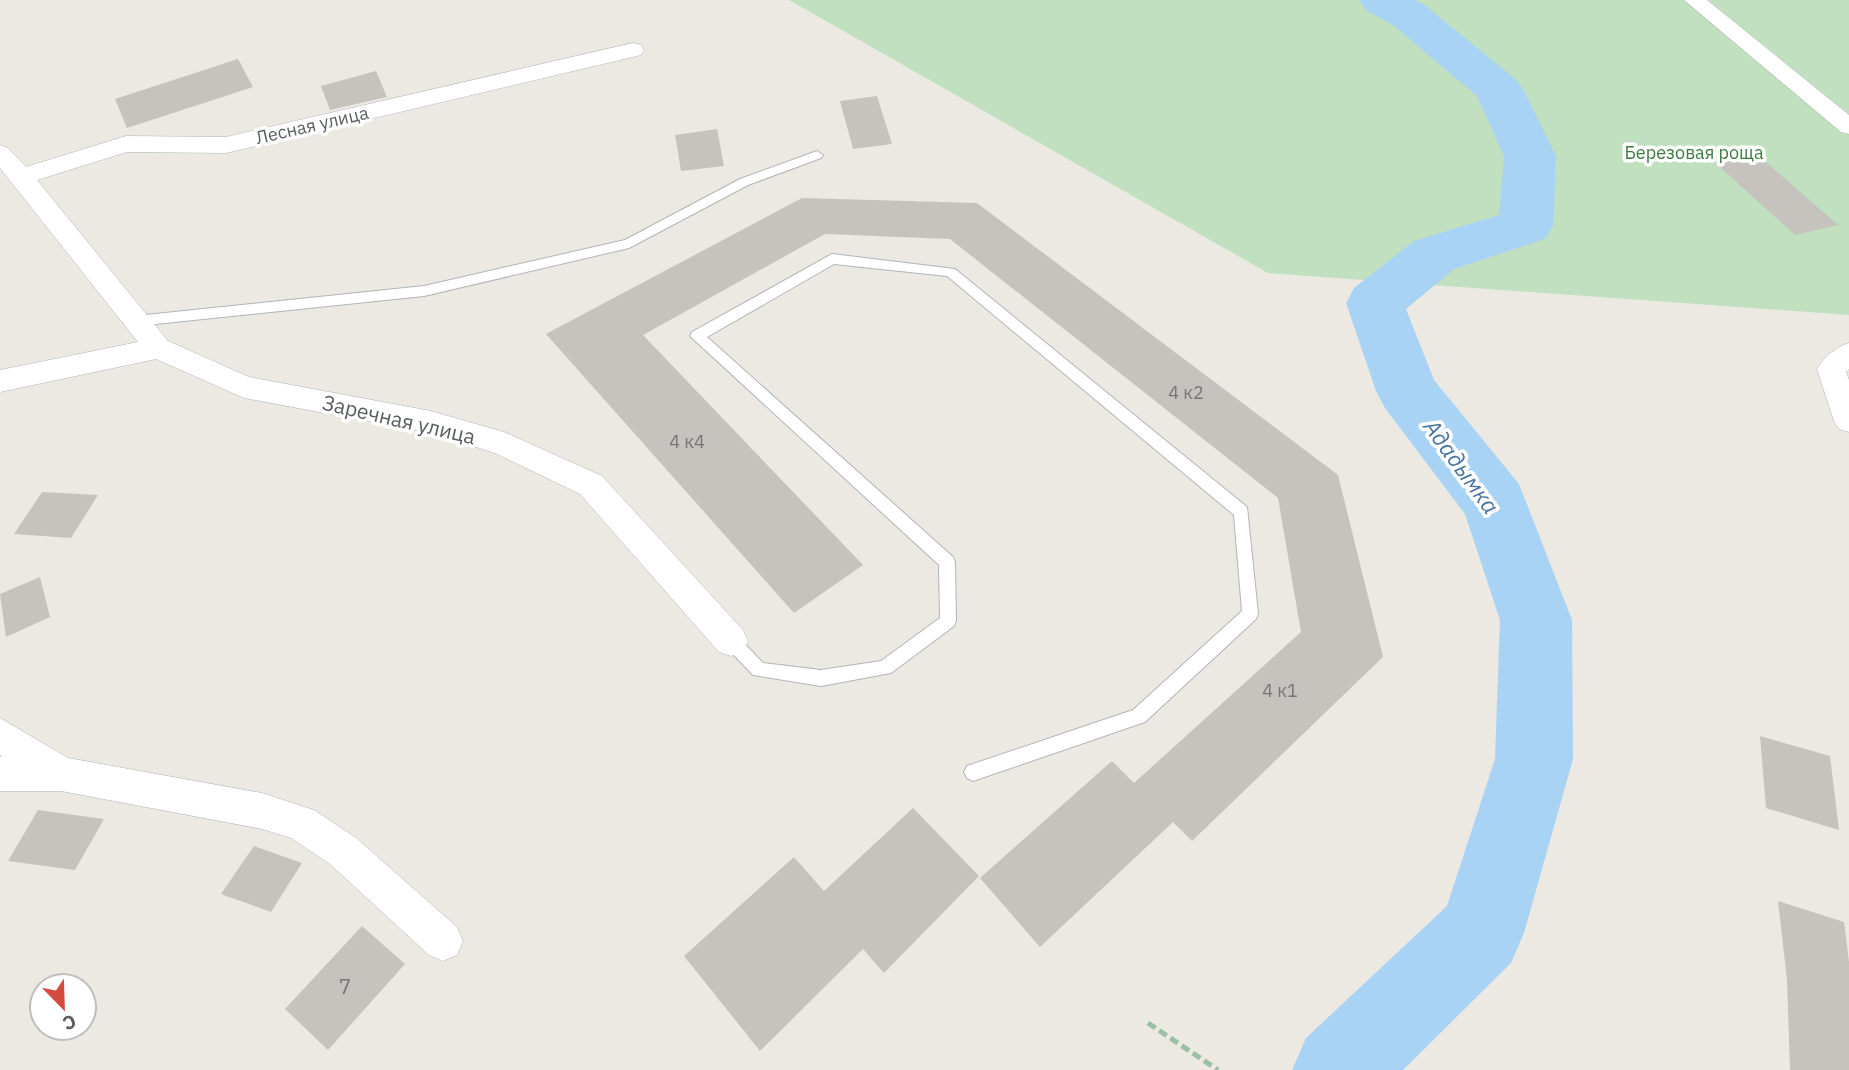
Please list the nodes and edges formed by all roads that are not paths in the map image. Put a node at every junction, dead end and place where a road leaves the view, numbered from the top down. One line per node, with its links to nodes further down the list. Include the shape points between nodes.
1 (1694, 0): 3 (street)
2 (633, 50): 6 (street, Лесная улица, via 226,145 126,144)
3 (1849, 127)
4 (0, 153): 6 (street)
5 (817, 155): 7 (lane, via 744,182 629,244 424,291)
6 (21, 177): 7 (street)
7 (136, 321): 8 (street)
8 (158, 348): 10 (street); 12 (street, Заречная улица, via 244,387 431,422 504,444 591,485)
9 (1849, 353): 11 (street, via 1831,369)
10 (1, 384)
11 (1849, 421)
12 (731, 641): 14 (lane, via 759,670 821,678 885,668 948,621 947,562 697,336 832,259 950,272 1242,512 1250,614 1139,716)
13 (0, 734): 16 (street)
14 (973, 772)
15 (0, 774): 16 (street)
16 (61, 774): 17 (street, via 262,811 301,823 343,851)
17 (443, 941)

